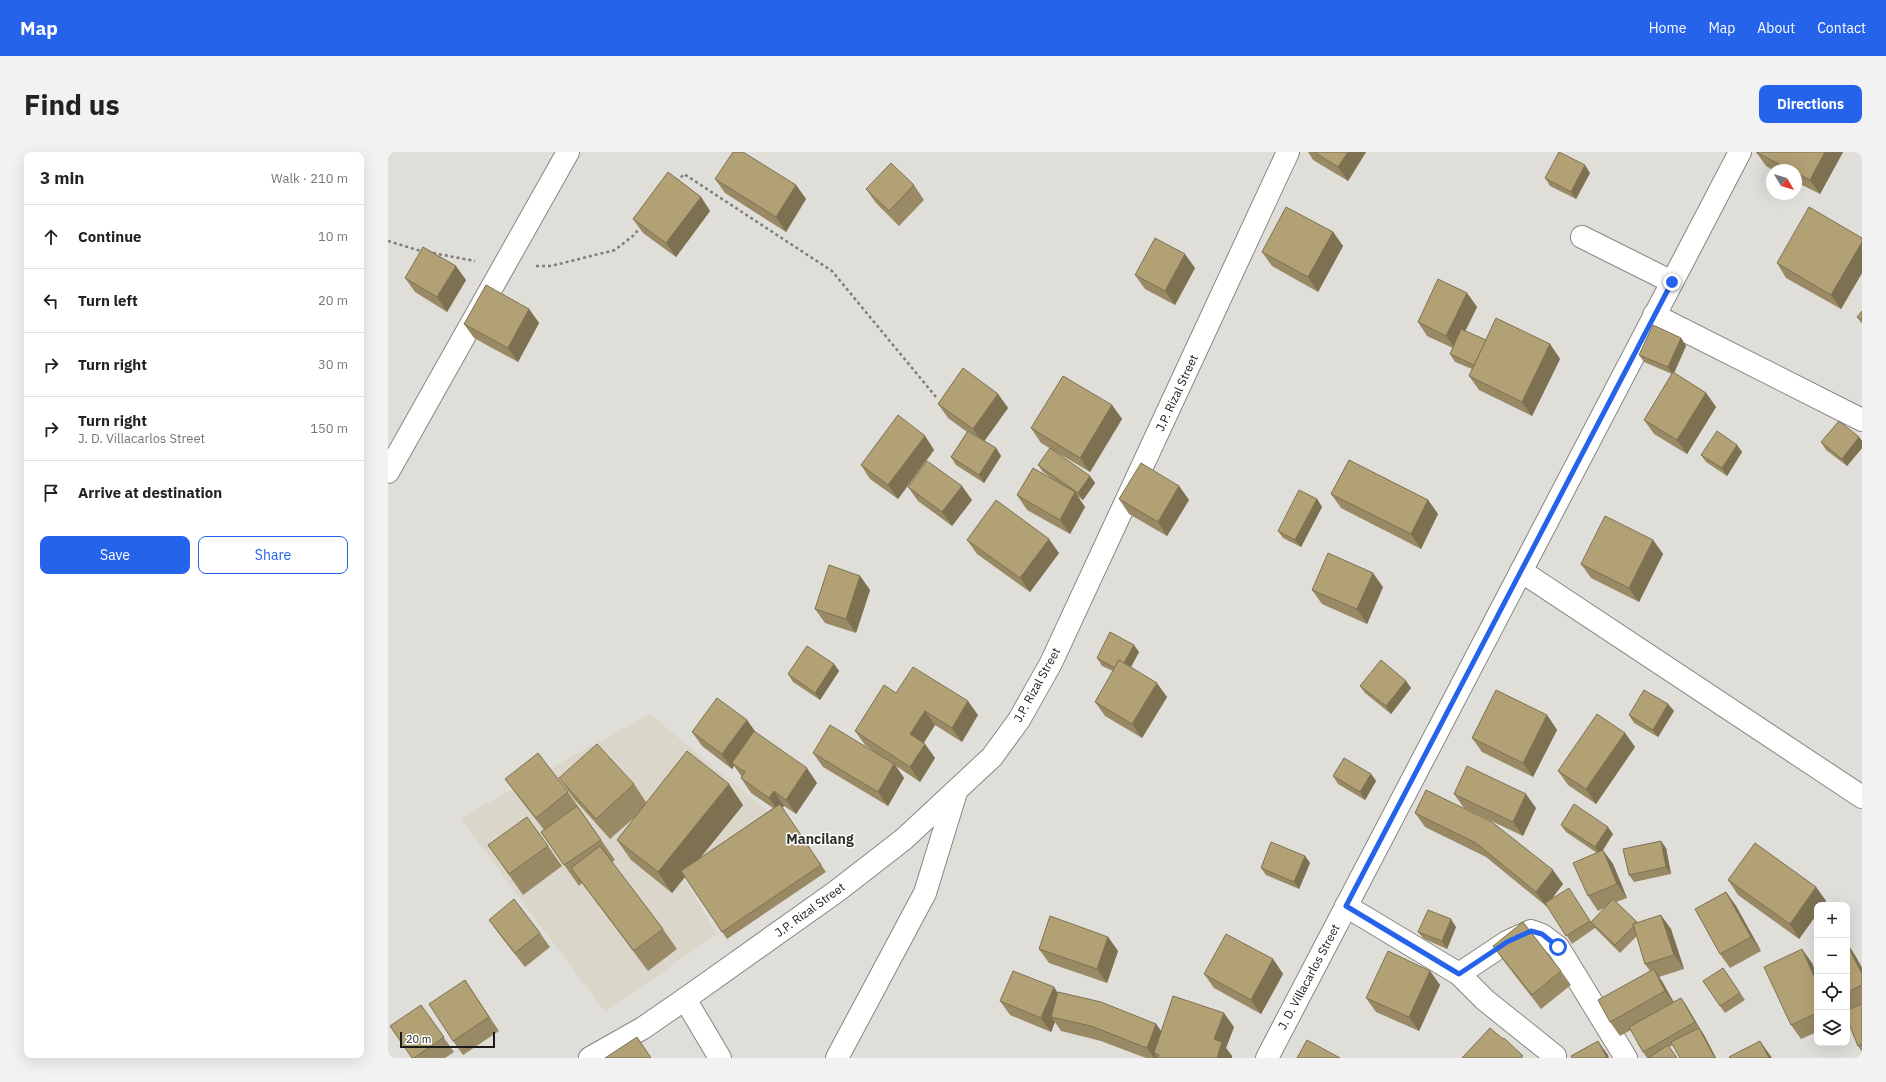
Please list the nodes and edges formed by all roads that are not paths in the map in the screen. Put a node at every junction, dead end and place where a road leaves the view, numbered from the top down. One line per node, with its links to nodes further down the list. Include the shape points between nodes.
1 (568, 152): 8 (street)
2 (1288, 152): 10 (street, J.P. Rizal Street, via 1051,663 1019,720 992,757)
3 (1740, 152): 5 (street, J. D. Villacarlos Street)
4 (1582, 237): 5 (street)
5 (1672, 282): 6 (street, J. D. Villacarlos Street)
6 (1654, 315): 7 (street); 9 (street, J. D. Villacarlos Street)
7 (1862, 420)
8 (388, 472)
9 (1521, 571): 11 (street); 12 (street, J. D. Villacarlos Street)
10 (956, 792): 14 (street, J.P. Rizal Street, via 904,839 837,891); 18 (street, via 925,893)
11 (1862, 797)
12 (1346, 906): 13 (street); 19 (street, J. D. Villacarlos Street)
13 (1459, 974): 15 (street, via 1485,1000); 20 (street, via 1507,942 1531,931 1542,934 1558,947)
14 (685, 999): 16 (street, J.P. Rizal Street, via 643,1028); 17 (street)
15 (1555, 1056)
16 (590, 1058)
17 (720, 1058)
18 (836, 1058)
19 (1267, 1058)
20 (1626, 1058)

